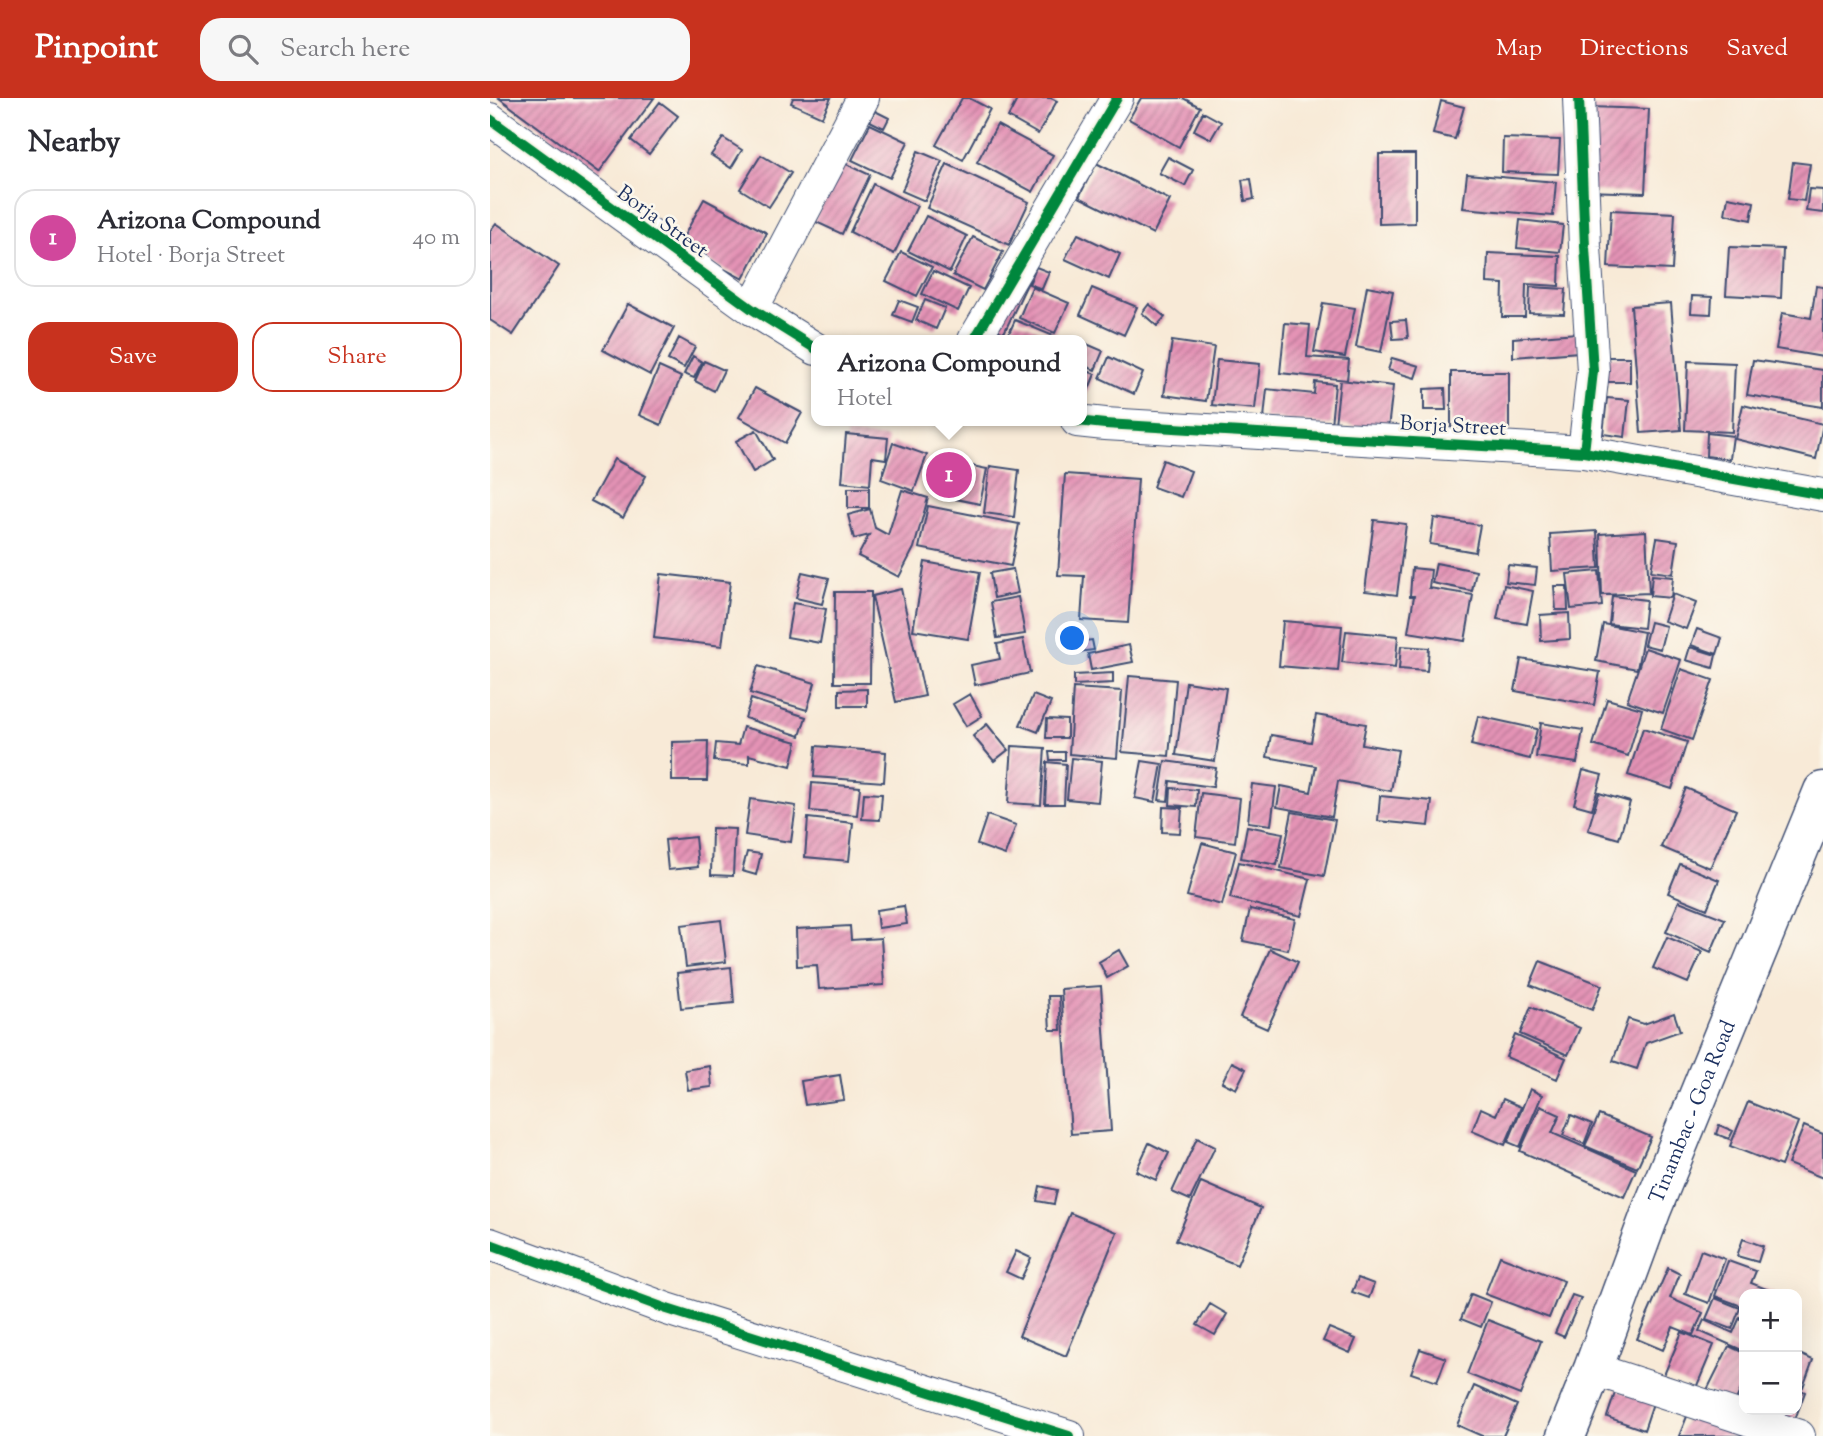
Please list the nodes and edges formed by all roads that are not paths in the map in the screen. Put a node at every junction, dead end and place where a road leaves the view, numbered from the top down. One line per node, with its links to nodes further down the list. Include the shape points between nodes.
1 (863, 98): 5 (street)
2 (1117, 98): 6 (street)
3 (1579, 98): 9 (street, via 1593,370)
4 (490, 119): 5 (street, Borja Street)
5 (752, 309): 7 (street, Borja Street)
6 (977, 335)
7 (811, 346)
8 (1087, 422): 9 (street, Borja Street)
9 (1584, 452): 10 (street, Borja Street)
10 (1823, 495)
11 (1823, 791): 13 (main road, Tinambac - Goa Road, via 1652,1209)
12 (490, 1244): 14 (street, via 667,1309)
13 (1593, 1369): 15 (main road, Tinambac - Goa Road); 16 (street)
14 (1069, 1436)
15 (1566, 1436)
16 (1799, 1436)

